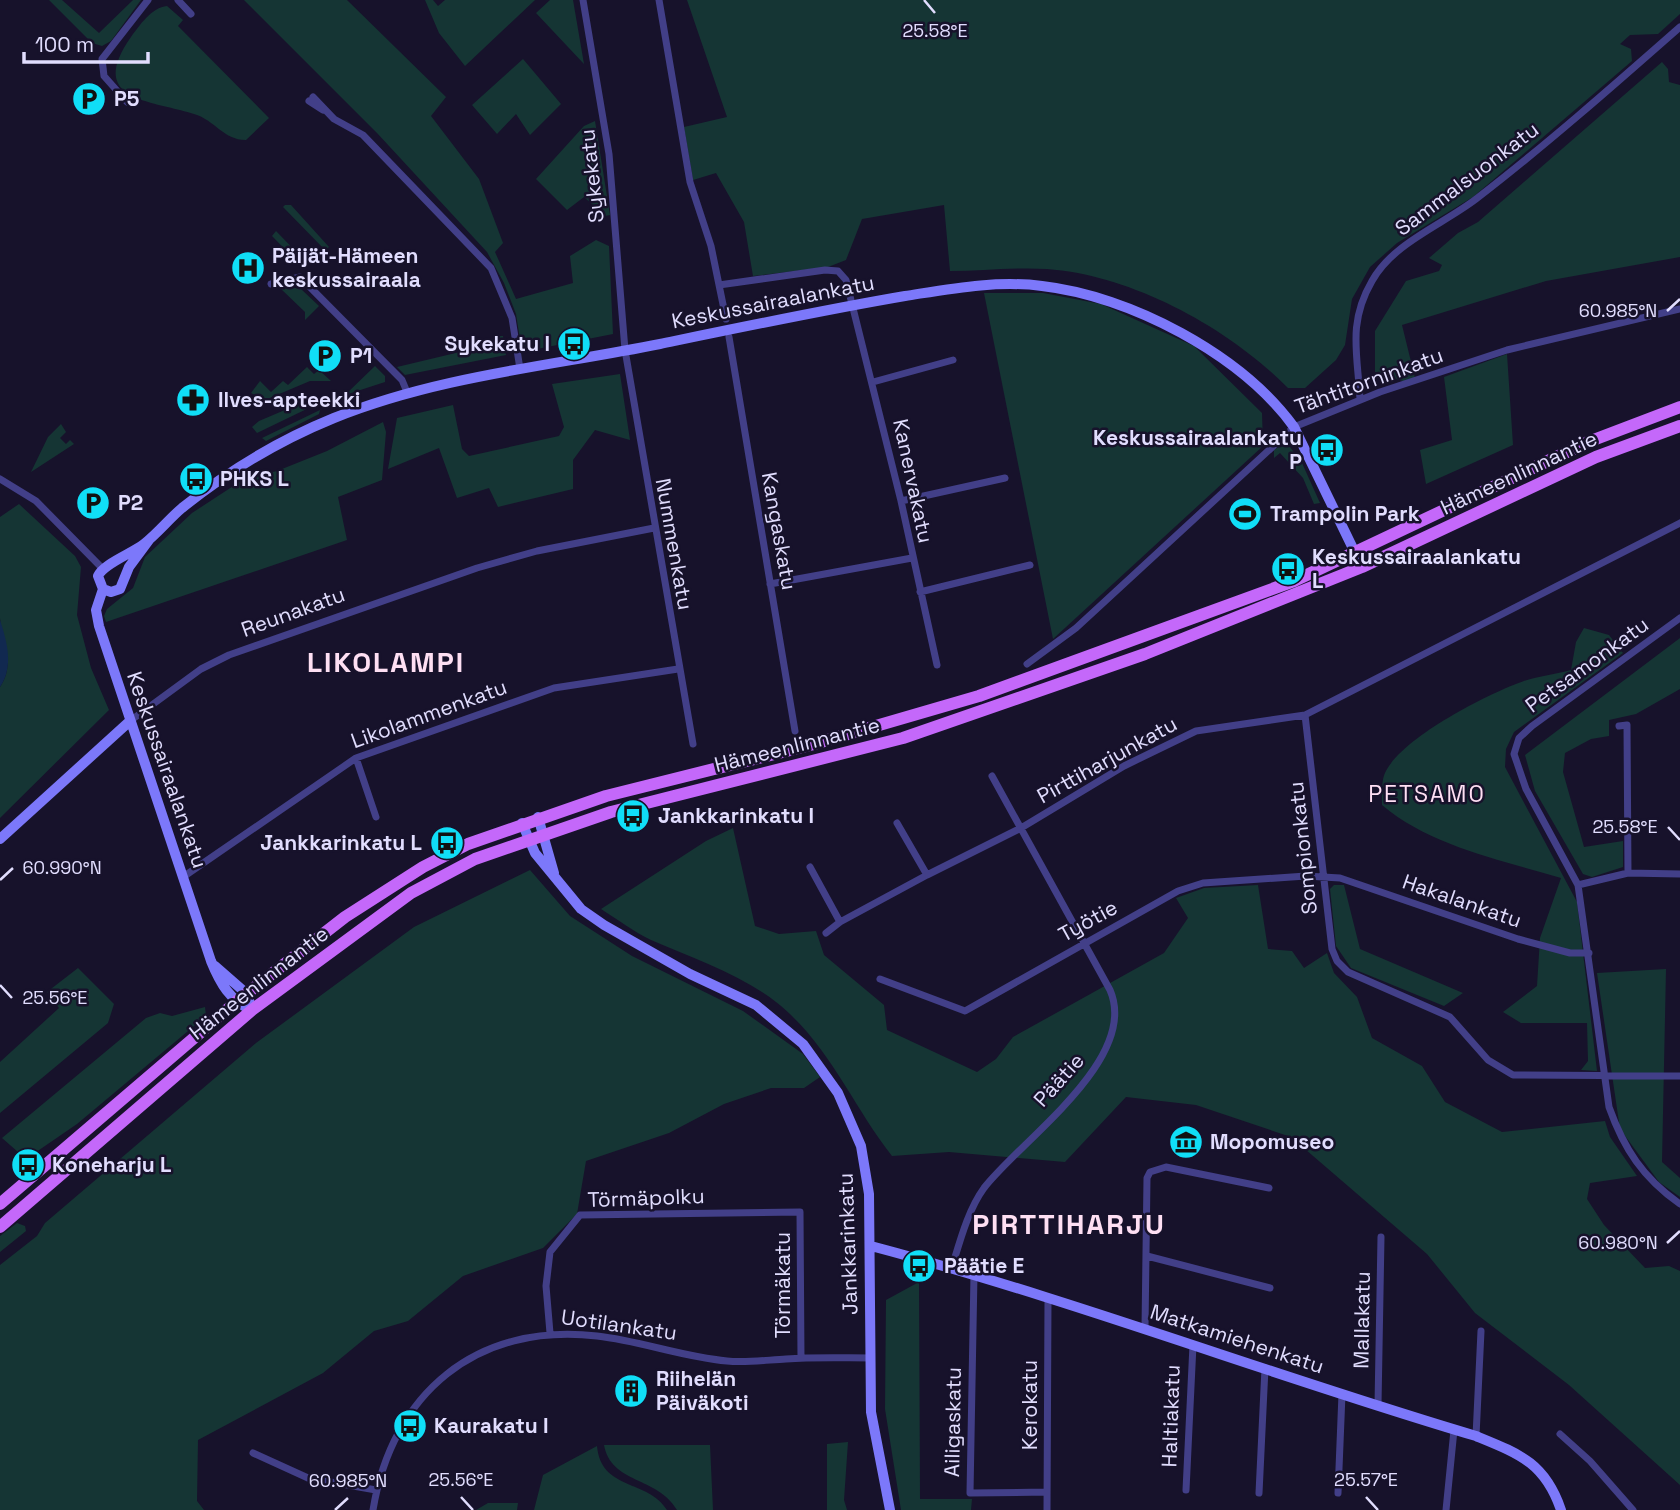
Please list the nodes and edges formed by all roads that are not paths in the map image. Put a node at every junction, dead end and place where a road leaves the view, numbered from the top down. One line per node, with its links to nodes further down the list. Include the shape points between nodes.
1 (148, 0): 8 (street, via 102,59 104,76)
2 (177, 0): 5 (street)
3 (583, 0): 15 (street, Sykekatu, via 609,153)
4 (659, 0): 10 (street, via 690,182)
5 (191, 14)
6 (1680, 27): 20 (street, Sammalsuonkatu, via 1485,192 1383,265 1356,320 1353,346)
7 (311, 99): 17 (street, via 363,135 491,268 512,318)
8 (127, 103)
9 (271, 284): 19 (street, via 300,278 402,380)
10 (719, 285): 11 (street, Kanervakatu, via 838,271 846,280); 13 (street)
11 (853, 305): 15 (street, Keskussairaalankatu); 18 (street, Kanervakatu); 23 (street, Keskussairaalankatu, via 974,285 1041,286 1105,300 1197,340 1236,368)
12 (1680, 309): 20 (street, Tähtitorninkatu, via 1507,350)
13 (726, 319)
14 (729, 337): 36 (street, Kangaskatu)
15 (625, 350): 17 (street, Keskussairaalankatu); 28 (street, Nummenkatu)
16 (954, 360): 18 (street)
17 (520, 369): 19 (street, Keskussairaalankatu)
18 (873, 382): 26 (street, Kanervakatu)
19 (407, 392): 29 (street, Keskussairaalankatu, via 331,419 267,451 195,497)
20 (1360, 400): 23 (street, Tähtitorninkatu)
21 (1680, 407): 30 (main road, Hämeenlinnantie, via 1588,442)
22 (1680, 425): 34 (main road, Hämeenlinnantie, via 1596,457)
23 (1293, 426): 30 (street, Keskussairaalankatu); 40 (street, Tähtitorninkatu, via 1076,628)
24 (1005, 478): 26 (street)
25 (0, 479): 33 (street, via 36,501)
26 (901, 501): 31 (street, Kanervakatu)
27 (1680, 523): 43 (street, Pirttiharjunkatu)
28 (654, 528): 42 (street, Nummenkatu); 44 (street, Reunakatu, via 477,568 229,655 201,669)
29 (149, 540): 33 (street, Keskussairaalankatu); 35 (street)
30 (1354, 552): 34 (street, Keskussairaalankatu); 51 (main road, Hämeenlinnantie, via 1294,581 979,696)
31 (912, 558): 36 (street); 38 (street, Kanervakatu)
32 (1030, 565): 38 (street)
33 (107, 566): 35 (street, via 121,568); 37 (street, via 97,576)
34 (1362, 567): 55 (main road, Hämeenlinnantie, via 1145,654 972,715)
35 (125, 576): 37 (street, via 120,589)
36 (770, 584): 46 (street, Kangaskatu)
37 (103, 589): 44 (street, Keskussairaalankatu, via 96,610 99,626)
38 (920, 592): 41 (street, Kanervakatu)
39 (1680, 618): 65 (street, Petsamonkatu, via 1519,738 1514,754 1526,789)
40 (1027, 664)
41 (937, 665)
42 (678, 669): 47 (street, Nummenkatu); 48 (street, Likolammenkatu, via 554,688)
43 (1305, 715): 54 (street, Pirttiharjunkatu, via 1196,730 1124,765); 64 (street, Sompionkatu)
44 (130, 721): 56 (street, Reunakatu); 63 (street, Keskussairaalankatu)
45 (1619, 726): 60 (street, via 1626,726)
46 (795, 731)
47 (693, 744)
48 (356, 758): 50 (street); 63 (street, Likolammenkatu)
49 (992, 775): 54 (street, Päätie)
50 (376, 817)
51 (538, 817): 52 (main road, Hämeenlinnantie); 55 (street, Jankkarinkatu)
52 (522, 823): 57 (street, Jankkarinkatu); 71 (main road, Hämeenlinnantie, via 423,867 345,917)
53 (897, 823): 62 (street)
54 (1021, 828): 62 (street, Pirttiharjunkatu); 68 (street, Päätie)
55 (544, 834): 57 (main road, Hämeenlinnantie); 59 (street, Jankkarinkatu)
56 (0, 839)
57 (528, 840): 59 (street, Jankkarinkatu); 72 (main road, Hämeenlinnantie, via 475,859 411,893)
58 (810, 867): 66 (street)
59 (554, 873): 81 (street, Jankkarinkatu, via 581,909 604,925 756,1005 803,1044 838,1093 862,1146)
60 (1628, 873): 61 (street); 65 (street)
61 (1680, 874)
62 (927, 875): 66 (street, Pirttiharjunkatu)
63 (183, 877): 71 (street, Keskussairaalankatu, via 211,961)
64 (1325, 877): 68 (street, Työtie, via 1203,883 1178,891); 69 (street, Hakalankatu, via 1518,939 1570,953); 73 (street, Sompionkatu, via 1332,949 1348,972 1450,1017 1488,1060 1513,1075)
65 (1578, 885): 69 (street, Petsamonkatu)
66 (840, 922): 67 (street, Pirttiharjunkatu)
67 (826, 933)
68 (1085, 943): 70 (street, Työtie, via 965,1011); 83 (street, Päätie, via 1113,998 1109,1042 1084,1084 982,1191)
69 (1589, 953): 73 (street, Petsamonkatu)
70 (880, 979)
71 (242, 998): 72 (street); 77 (main road, Hämeenlinnantie)
72 (252, 1010): 79 (main road, Hämeenlinnantie)
73 (1606, 1076): 74 (street); 76 (street, Petsamonkatu, via 1609,1107 1637,1167)
74 (1680, 1076)
75 (1269, 1188): 82 (street, via 1154,1168 1147,1178)
76 (1680, 1204)
77 (0, 1205)
78 (800, 1212): 89 (street, Törmäpolku, via 580,1215 550,1252 546,1286); 91 (street, Törmäkatu)
79 (0, 1227)
80 (1381, 1237): 95 (street, Mallakatu)
81 (871, 1246): 83 (street, Matkamiehenkatu); 92 (street, Jankkarinkatu)
82 (1147, 1256): 85 (street); 87 (street)
83 (952, 1267): 84 (street, Matkamiehenkatu)
84 (974, 1275): 86 (street, Matkamiehenkatu); 102 (street, Ailigaskatu, via 970,1493)
85 (1270, 1288)
86 (1048, 1299): 87 (street, Matkamiehenkatu); 102 (street, Kerokatu)
87 (1145, 1328): 90 (street, Matkamiehenkatu)
88 (1481, 1331): 98 (street)
89 (550, 1333): 91 (street, Uotilankatu, via 598,1336 727,1362); 100 (street, Uotilankatu, via 510,1340 457,1366 429,1388 396,1434)
90 (1193, 1345): 93 (street, Matkamiehenkatu); 101 (street, Haltiakatu)
91 (801, 1358): 92 (street, Uotilankatu)
92 (871, 1358): 106 (street, Jankkarinkatu, via 871,1412)
93 (1265, 1368): 94 (street, Matkamiehenkatu); 103 (street)
94 (1342, 1394): 95 (street, Matkamiehenkatu); 104 (street)
95 (1378, 1405): 96 (street, Matkamiehenkatu)
96 (1454, 1430): 98 (street, Matkamiehenkatu); 108 (street)
97 (1560, 1434): 110 (street)
98 (1476, 1436): 109 (street, Matkamiehenkatu, via 1527,1459 1544,1473)
99 (253, 1453): 100 (street, via 308,1478)
100 (376, 1490): 105 (street, Uotilankatu)
101 (1186, 1490)
102 (1047, 1492): 107 (street, Kerokatu)
103 (1259, 1493)
104 (1338, 1493)
105 (373, 1510)
106 (890, 1510)
107 (1047, 1510)
108 (1446, 1510)
109 (1561, 1510)
110 (1633, 1510)

